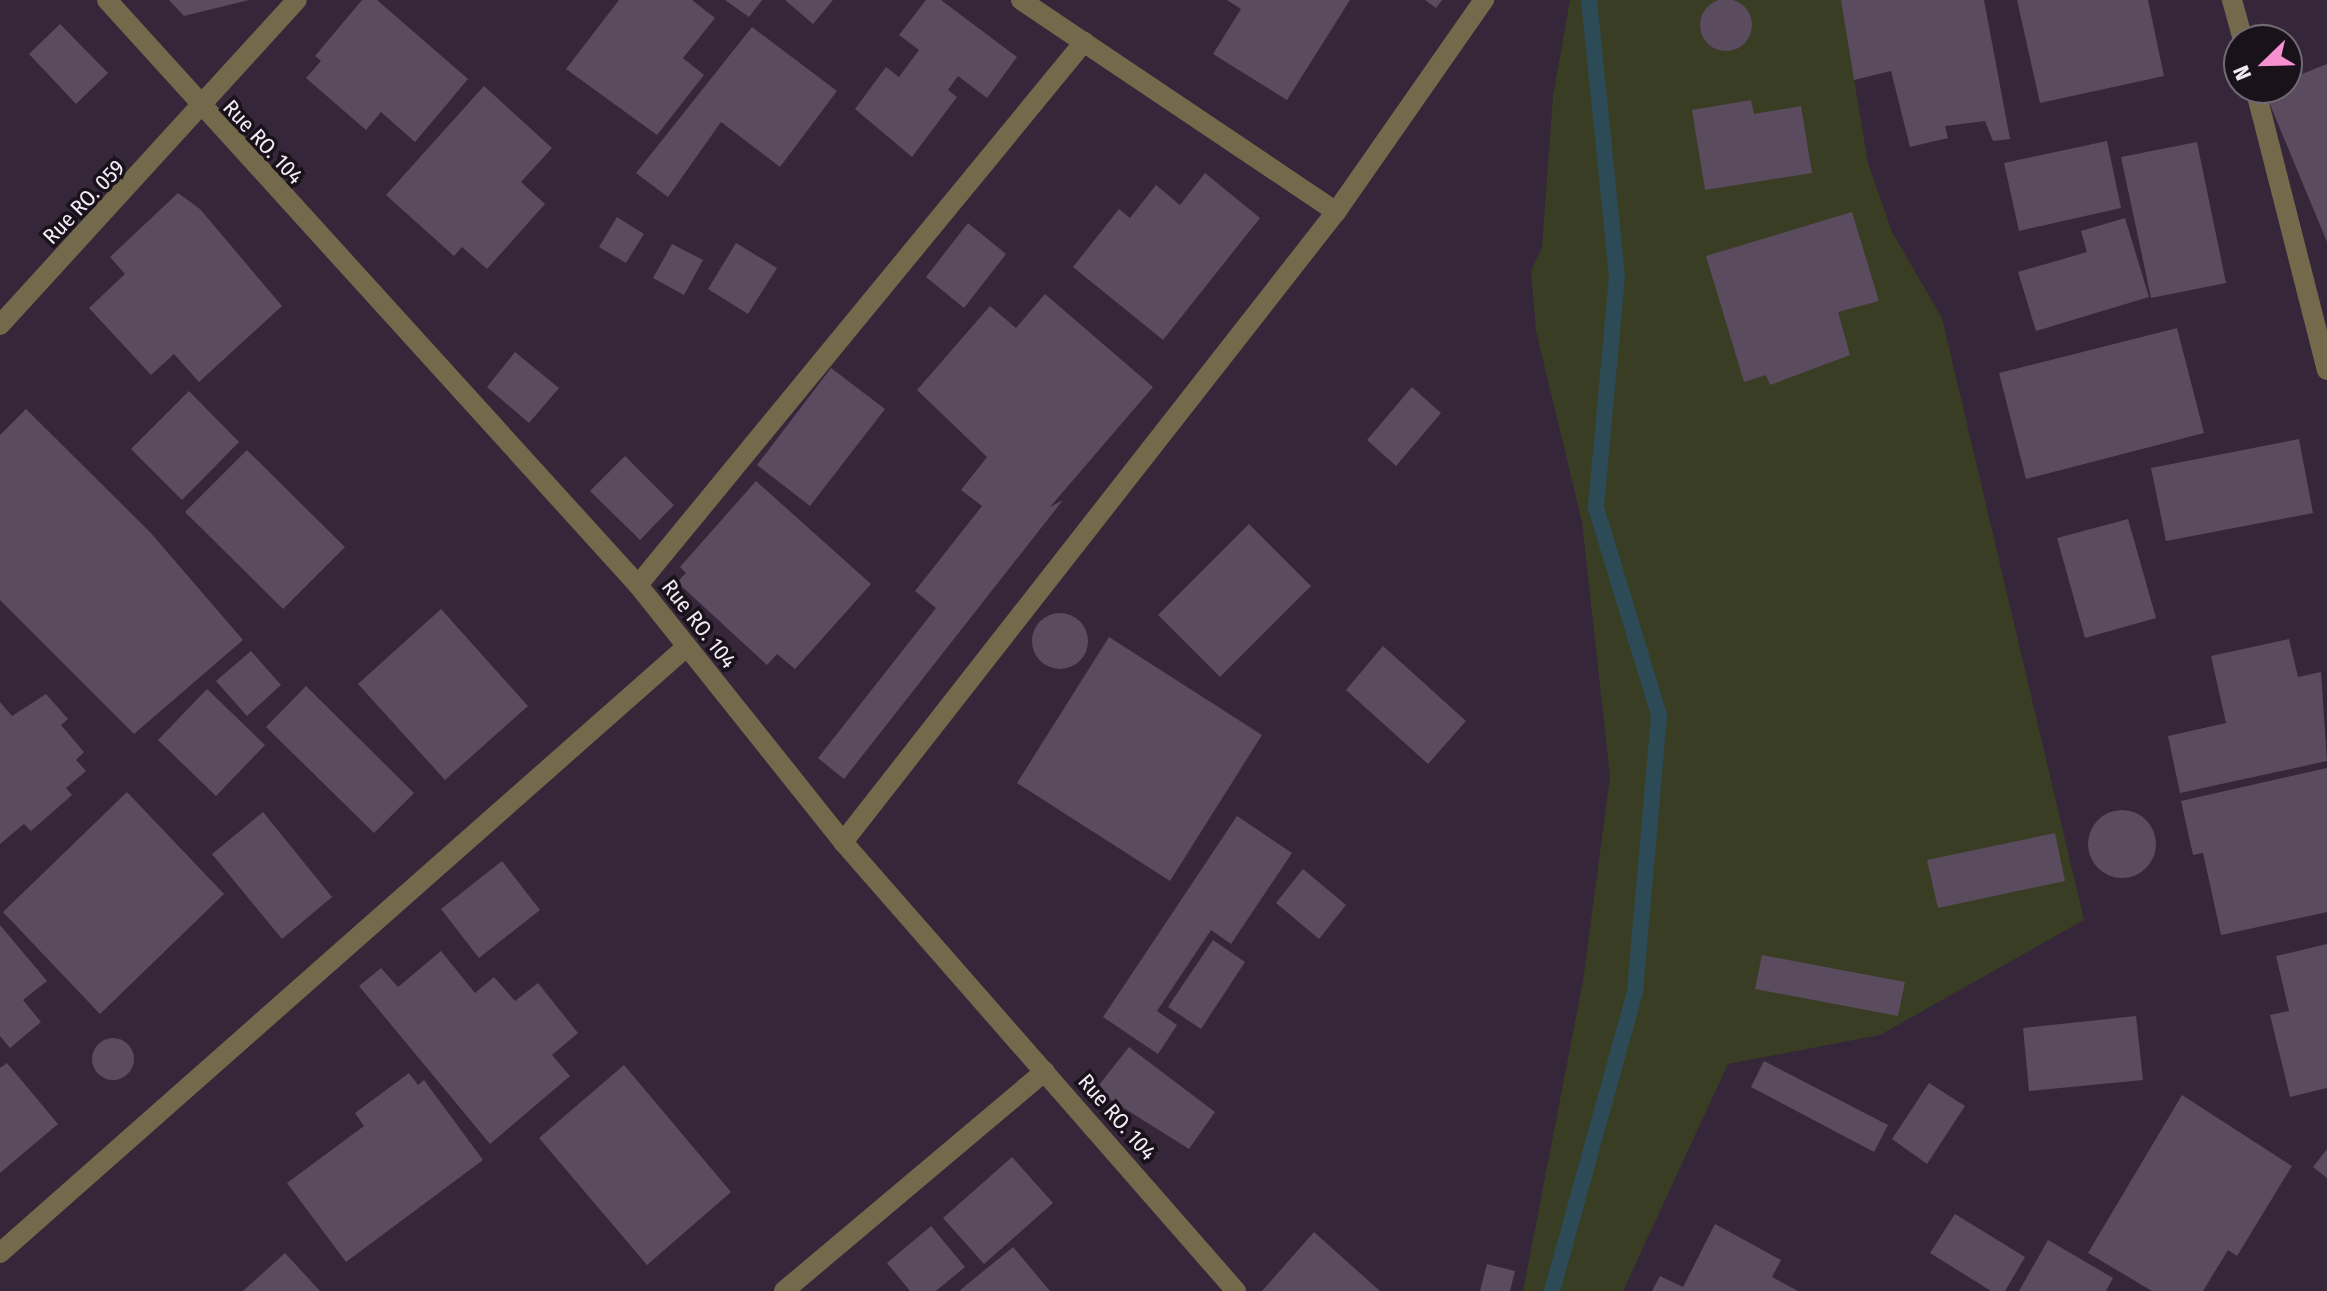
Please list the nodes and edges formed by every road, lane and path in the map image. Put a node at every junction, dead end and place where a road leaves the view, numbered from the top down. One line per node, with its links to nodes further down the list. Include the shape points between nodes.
1 (107, 0): 9 (street, Rue RO. 104)
2 (297, 0): 9 (street, Rue RO. 059)
3 (1021, 0): 7 (street)
4 (1484, 0): 10 (street)
5 (2232, 0): 6 (street)
6 (2239, 24)
7 (1084, 42): 10 (street); 14 (street)
8 (2260, 104): 11 (street)
9 (202, 112): 12 (street, Rue RO. 059); 14 (street, Rue RO. 104)
10 (1336, 212): 16 (street)
11 (2318, 294): 13 (street)
12 (0, 325)
13 (2327, 370)
14 (638, 585): 15 (street, Rue RO. 104)
15 (685, 648): 16 (street, Rue RO. 104); 18 (street)
16 (843, 842): 17 (street, Rue RO. 104)
17 (1045, 1071): 19 (street); 20 (street, Rue RO. 104)
18 (0, 1253)
19 (784, 1291)
20 (1236, 1291)

